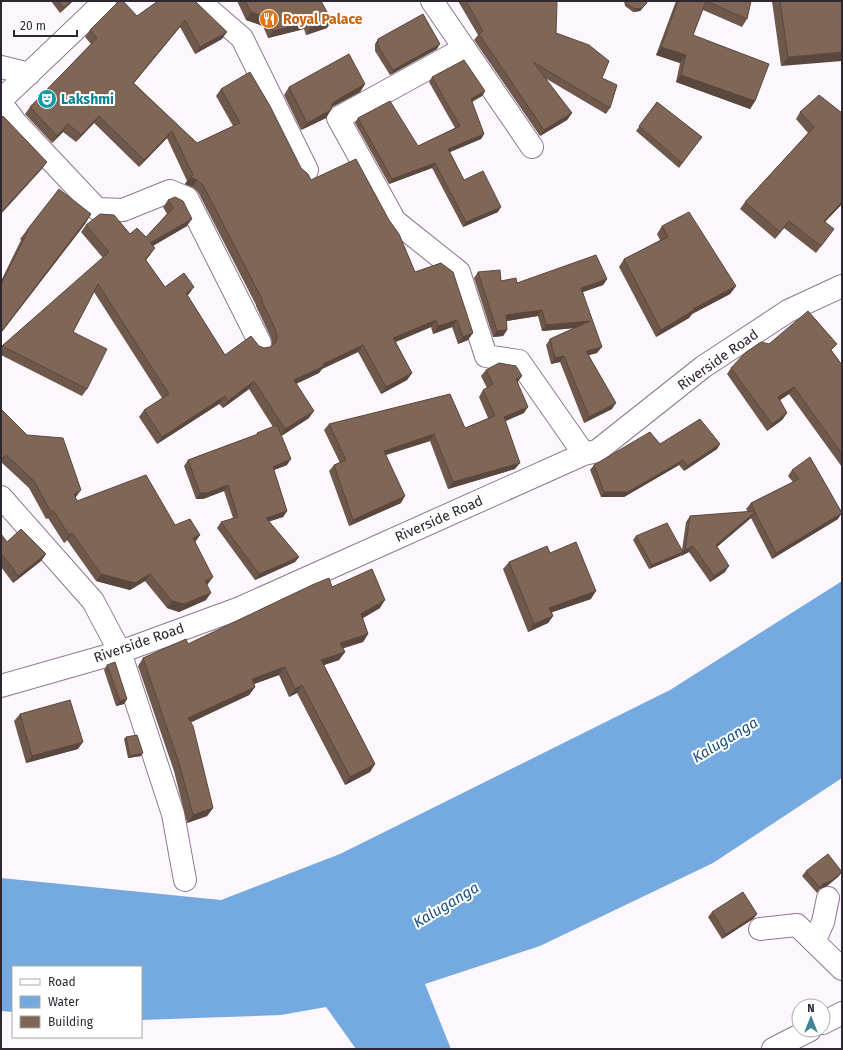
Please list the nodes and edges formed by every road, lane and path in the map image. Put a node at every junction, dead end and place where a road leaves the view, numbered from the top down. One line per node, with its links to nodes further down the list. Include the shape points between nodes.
1 (105, 1): 6 (street)
2 (199, 1): 9 (street, via 242,38)
3 (432, 1): 4 (street)
4 (464, 49): 8 (street); 12 (street, via 338,118 395,221 459,272 486,356 519,361)
5 (1, 67): 6 (street)
6 (29, 74): 7 (street)
7 (1, 102): 11 (street, via 16,123 97,209 123,210 170,191 187,198)
8 (532, 147)
9 (307, 170)
10 (842, 286): 12 (street, Riverside Road, via 788,311 703,367 597,451)
11 (260, 343)
12 (584, 454): 14 (street, Riverside Road, via 240,608)
13 (1, 497): 14 (street, via 93,601)
14 (120, 652): 15 (street, Riverside Road); 16 (street, via 173,814)
15 (1, 686)
16 (185, 880)
17 (828, 898): 19 (street, via 823,922)
18 (760, 929): 19 (street, via 796,925)
19 (815, 940): 20 (street)
20 (842, 969)
21 (842, 1013): 22 (street)
22 (831, 1019)
23 (794, 1038): 24 (street)
24 (773, 1049)

